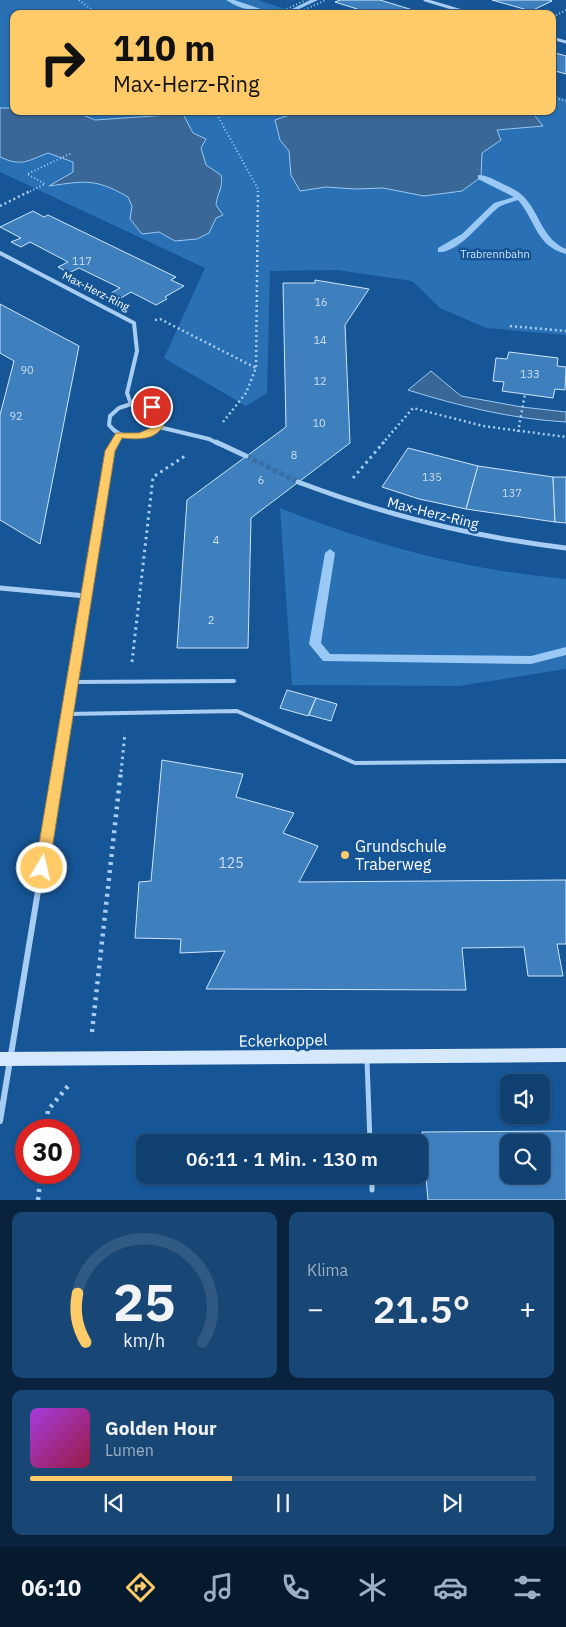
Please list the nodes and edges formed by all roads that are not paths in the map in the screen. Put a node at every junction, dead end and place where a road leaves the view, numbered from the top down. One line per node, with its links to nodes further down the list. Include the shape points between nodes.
1 (425, 0): 2 (street)
2 (459, 10)
3 (0, 253): 4 (street, Max-Herz-Ring, via 134,323 137,350 127,394)
4 (130, 404): 5 (street, via 156,409 162,417); 6 (street, via 119,408 108,419 111,429)
5 (159, 427): 6 (street, via 139,436); 7 (street, via 210,439)
6 (119, 435): 11 (street, via 110,451)
7 (246, 456)
8 (298, 482): 9 (street, Max-Herz-Ring, via 408,520 468,534)
9 (566, 548)
10 (0, 588): 11 (street)
11 (86, 596): 13 (street)
12 (234, 681): 13 (lane)
13 (73, 682): 14 (street)
14 (67, 714): 15 (lane, via 237,711 354,763); 18 (street)
15 (566, 761)
16 (566, 1055): 17 (street, Eckerkoppel)
17 (366, 1057): 18 (street, Eckerkoppel); 20 (lane)
18 (5, 1059): 19 (street)
19 (0, 1121)
20 (370, 1134)
21 (372, 1184): 22 (lane)
22 (372, 1190)

